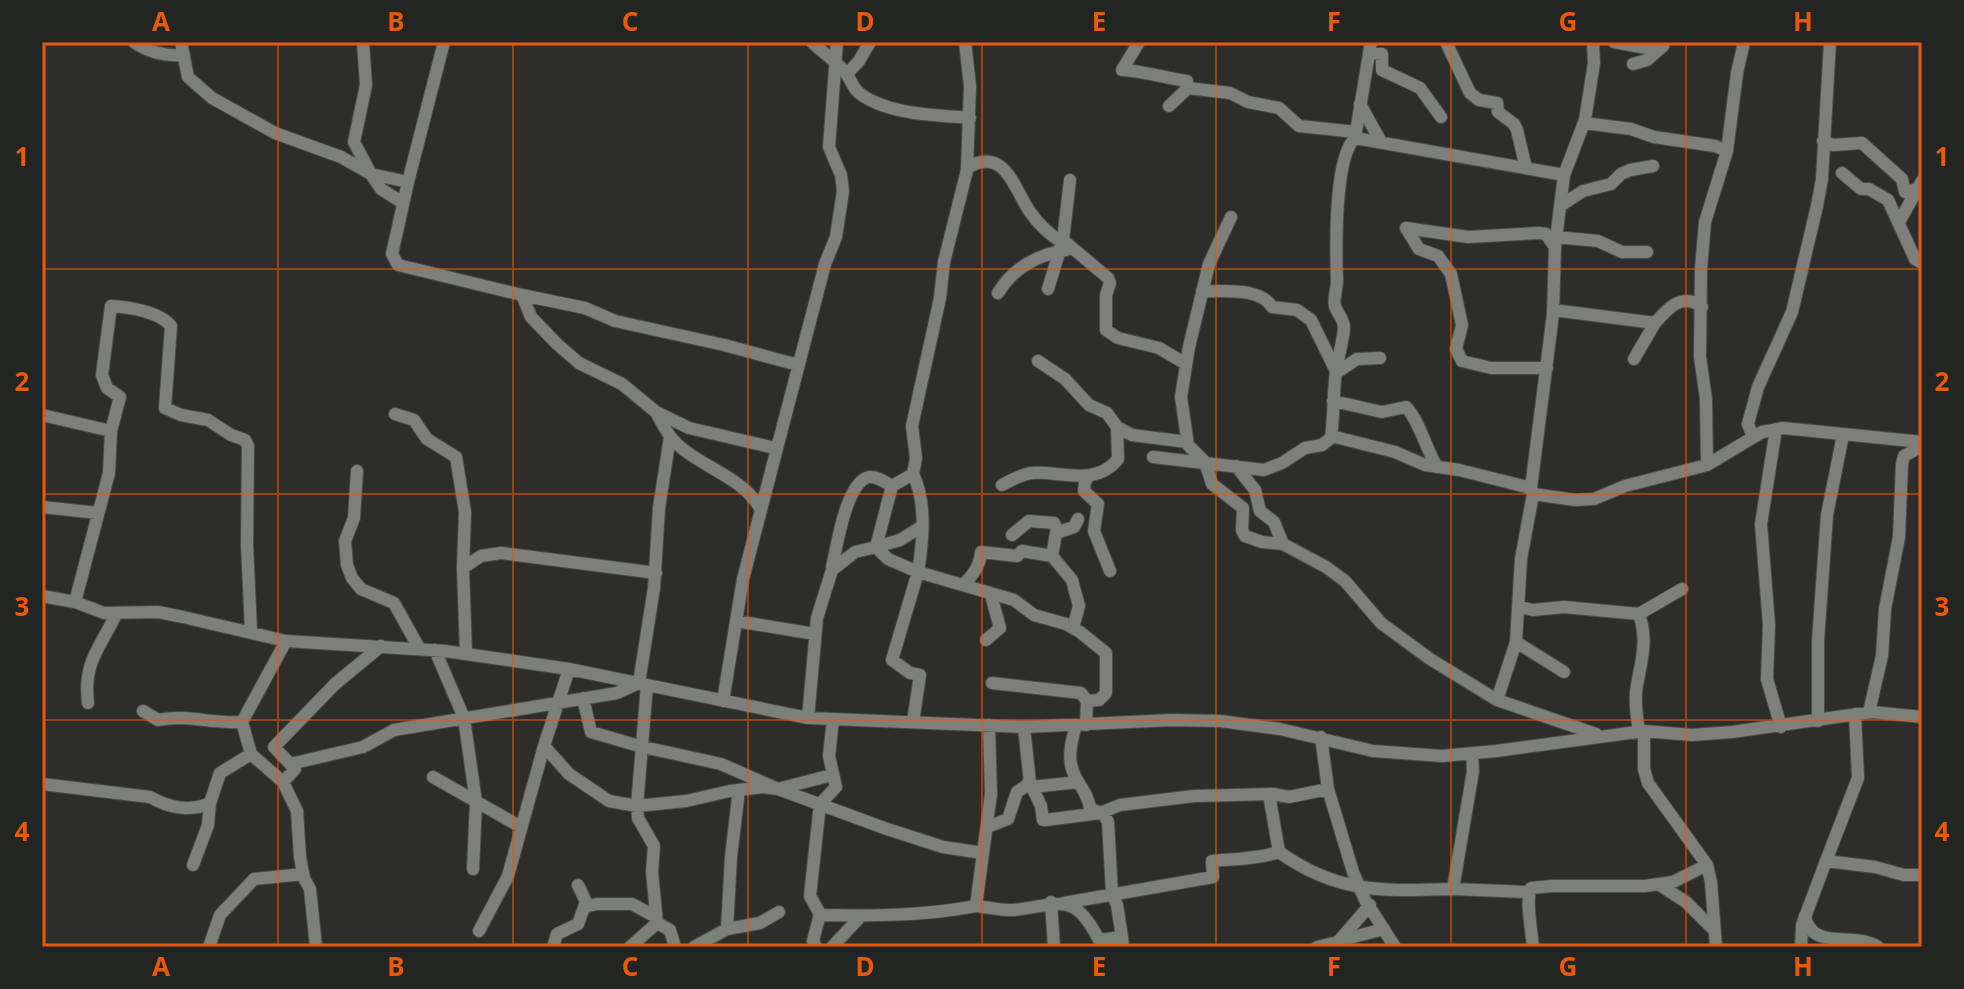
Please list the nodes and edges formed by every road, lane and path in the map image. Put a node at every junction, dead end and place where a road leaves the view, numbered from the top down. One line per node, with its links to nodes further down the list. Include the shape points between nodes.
1 (134, 42): 16 (street, via 159,53)
2 (363, 42): 34 (street, via 366,85 354,142)
3 (444, 42): 37 (street)
4 (812, 42): 17 (street)
5 (837, 42): 17 (street)
6 (870, 42): 19 (street)
7 (965, 42): 24 (street)
8 (1139, 42): 20 (street, via 1122,70)
9 (1446, 42): 32 (street, via 1470,93 1497,103 1498,112 1514,124)
10 (1614, 42): 14 (street)
11 (1744, 42): 29 (street)
12 (1830, 42): 27 (street)
13 (1594, 43): 25 (street)
14 (1661, 46): 18 (street, via 1647,60)
15 (1370, 48): 21 (street); 23 (street, via 1382,54 1382,70 1420,88)
16 (183, 49): 34 (street, via 188,77 228,109)
17 (835, 62): 19 (street); 59 (street, via 829,147 841,175 842,204)
18 (1633, 64)
19 (847, 74): 24 (street, via 855,89 880,104)
20 (1187, 81)
21 (1360, 104): 26 (street); 28 (street)
22 (1169, 106): 26 (street, via 1188,88 1230,93 1279,108 1299,126)
23 (1441, 117)
24 (970, 118): 31 (street)
25 (1584, 123): 29 (street); 35 (street)
26 (1355, 135): 28 (street); 61 (street, via 1340,170 1335,306 1344,330)
27 (1823, 141): 38 (street, via 1862,143); 72 (street, via 1822,179 1800,285 1758,387 1748,424)
28 (1381, 142): 32 (street)
29 (1727, 151): 52 (street, via 1705,222)
30 (1653, 166): 41 (street, via 1630,170)
31 (967, 168): 45 (street, via 984,162 1000,166 1030,212); 83 (street, via 912,426)
32 (1526, 168): 35 (street)
33 (1842, 173): 39 (street, via 1861,189)
34 (371, 174): 37 (street); 40 (street, via 381,189)
35 (1564, 175): 41 (street)
36 (1070, 180): 45 (street)
37 (408, 182): 40 (street)
38 (1914, 187): 39 (street); 43 (street)
39 (1888, 200): 43 (street)
40 (403, 203): 51 (street, via 392,254 398,265)
41 (1560, 206): 44 (street)
42 (1231, 217): 49 (street)
43 (1899, 222): 47 (street, via 1915,259)
44 (1556, 242): 46 (street, via 1598,241 1622,252); 53 (street); 60 (street, via 1539,233 1468,237 1406,228 1419,249 1438,256 1451,274 1462,325 1456,349 1462,361 1491,368)
45 (1065, 246): 48 (street); 50 (street, via 1031,260); 58 (street, via 1108,278 1106,330 1159,348)
46 (1647, 252)
47 (1922, 263)
48 (1048, 289)
49 (1202, 291): 58 (street); 61 (street, via 1256,295 1272,307 1304,314 1317,329)
50 (998, 293)
51 (522, 295): 59 (street); 63 (street, via 531,317 557,344)
52 (1702, 307): 54 (street, via 1680,301); 78 (street)
53 (1553, 310): 54 (street); 60 (street)
54 (1655, 323): 56 (street)
55 (1380, 358): 61 (street, via 1357,359)
56 (1634, 359)
57 (1038, 361): 66 (street, via 1065,379 1089,405 1107,413)
58 (1186, 364): 76 (street, via 1181,397)
59 (798, 365): 74 (street)
60 (1547, 368): 88 (street)
61 (1336, 372): 62 (street)
62 (1333, 401): 70 (street); 80 (street, via 1382,412 1406,407)
63 (656, 412): 71 (street); 74 (street, via 689,428)
64 (395, 414): 102 (street, via 414,420 427,439 456,457 465,512)
65 (42, 415): 68 (street)
66 (1117, 427): 76 (street); 84 (street, via 1118,459)
67 (1776, 429): 69 (street); 72 (street); 149 (street, via 1761,524 1769,625 1767,679)
68 (111, 431): 92 (street, via 109,473); 117 (street, via 120,397 104,383 111,306 161,318 171,326 165,408 208,420 248,446)
69 (1843, 435): 75 (street); 143 (street, via 1827,515)
70 (1331, 436): 80 (street); 81 (street, via 1327,443 1305,448)
71 (670, 437): 91 (street, via 747,492); 106 (street)
72 (1753, 437): 78 (street)
73 (1922, 443): 75 (street)
74 (775, 448): 91 (street)
75 (1905, 448): 137 (street, via 1899,537)
76 (1196, 452): 77 (street); 79 (street); 90 (street, via 1212,484)
77 (1153, 457)
78 (1707, 465): 88 (street, via 1594,499)
79 (1236, 466): 81 (street); 86 (street)
80 (1437, 467): 88 (street)
81 (1264, 470): 86 (street)
82 (357, 471): 123 (street, via 354,518 345,541 347,565 361,589 394,603)
83 (913, 474): 87 (street); 94 (street)
84 (1090, 475): 85 (street, via 1028,474); 104 (street, via 1084,491 1098,504 1094,531)
85 (1002, 485)
86 (1252, 485): 90 (street); 98 (street, via 1260,511 1274,522)
87 (892, 486): 95 (street, via 876,477 858,483); 99 (street)
88 (1532, 491): 112 (street)
89 (42, 507): 92 (street)
90 (1243, 508): 98 (street, via 1245,536)
91 (761, 510): 115 (street)
92 (98, 513): 111 (street)
93 (1078, 519): 96 (street, via 1074,527)
94 (921, 527): 99 (street); 105 (street)
95 (841, 530): 100 (street); 103 (street)
96 (1058, 532): 97 (street, via 1054,523 1029,521); 101 (street)
97 (1012, 535)
98 (1283, 544): 131 (street, via 1326,567 1381,623)
99 (876, 547): 100 (street); 105 (street, via 888,559)
100 (855, 552): 103 (street)
101 (1052, 556): 107 (street, via 981,552); 116 (street, via 1072,580 1079,606)
102 (463, 568): 106 (street, via 481,556 501,553); 125 (street)
103 (832, 570): 118 (street)
104 (1110, 571)
105 (918, 572): 107 (street); 145 (street, via 892,660 920,675)
106 (656, 573): 129 (street)
107 (963, 585): 109 (street)
108 (1682, 589): 114 (street)
109 (996, 595): 116 (street); 119 (street, via 992,599 1000,628)
110 (42, 596): 111 (street)
111 (75, 602): 113 (street)
112 (1520, 607): 114 (street); 121 (street)
113 (116, 614): 117 (street, via 158,612); 135 (street, via 86,675)
114 (1639, 614): 150 (street, via 1646,649 1636,690)
115 (736, 621): 118 (street); 132 (street)
116 (1073, 628): 133 (street, via 1106,653 1106,693)
117 (251, 631): 120 (street)
118 (815, 634): 141 (street)
119 (986, 640)
120 (286, 641): 122 (street); 144 (street)
121 (1516, 642): 127 (street); 131 (street)
122 (381, 646): 123 (street); 157 (street, via 279,739 274,747)
123 (419, 648): 124 (street)
124 (435, 650): 125 (street); 140 (street)
125 (466, 654): 126 (street)
126 (569, 669): 129 (street); 134 (street)
127 (1564, 672)
128 (992, 683): 133 (street, via 1081,693)
129 (643, 684): 130 (street); 132 (street); 154 (street)
130 (583, 698): 134 (street); 154 (street, via 591,732)
131 (1497, 700): 151 (street)
132 (723, 701): 141 (street)
133 (1087, 701): 147 (street)
134 (559, 702): 140 (street); 153 (street)
135 (88, 703)
136 (143, 711): 144 (street, via 158,720 179,716 218,724)
137 (1869, 712): 138 (street); 139 (street)
138 (1855, 714): 143 (street); 177 (street, via 1858,778)
139 (1922, 717)
140 (464, 718): 157 (street, via 394,730 363,747); 168 (street)
141 (808, 718): 142 (street)
142 (833, 719): 145 (street); 159 (street, via 829,756)
143 (1818, 721): 149 (street)
144 (242, 722): 155 (street)
145 (913, 722): 146 (street)
146 (989, 725): 148 (street); 174 (street)
147 (1081, 725): 148 (street); 152 (street, via 1220,721); 161 (street, via 1070,747)
148 (1024, 727): 163 (street)
149 (1781, 727): 150 (street, via 1707,735)
150 (1642, 731): 151 (street); 179 (street, via 1648,783)
151 (1599, 735): 156 (street)
152 (1321, 737): 156 (street, via 1398,754); 165 (street)
153 (544, 746): 170 (street, via 569,774 609,801); 173 (street)
154 (640, 746): 164 (street, via 721,764); 170 (street)
155 (251, 754): 160 (street); 169 (street, via 220,773)
156 (1472, 754): 186 (street)
157 (290, 764): 160 (street, via 295,769)
158 (433, 777): 168 (street)
159 (834, 781): 164 (street); 171 (street)
160 (283, 782): 181 (street, via 297,811)
161 (1078, 782): 163 (street); 172 (street, via 1090,808)
162 (42, 784): 169 (street, via 150,797 166,807)
163 (1029, 786): 172 (street, via 1043,820); 174 (street, via 1017,792 1008,819)
164 (778, 789): 166 (street); 171 (street)
165 (1328, 789): 167 (street, via 1289,797); 185 (street)
166 (739, 790): 170 (street); 198 (street)
167 (1269, 794): 172 (street, via 1194,796 1120,805); 175 (street)
168 (476, 802): 173 (street); 180 (street)
169 (210, 803): 178 (street)
170 (637, 806): 197 (street, via 654,846)
171 (826, 806): 176 (street, via 943,847); 194 (street, via 810,896)
172 (1100, 813): 188 (street, via 1108,822)
173 (521, 827): 201 (street, via 508,876)
174 (987, 827): 176 (street)
175 (1279, 852): 185 (street, via 1320,877); 188 (street, via 1212,861 1213,877)
176 (983, 853): 191 (street)
177 (1826, 861): 182 (street); 196 (street)
178 (193, 865)
179 (1707, 865): 183 (street, via 1680,881); 202 (street)
180 (473, 869)
181 (303, 874): 206 (street, via 254,879 220,915); 207 (street, via 310,889)
182 (1922, 875)
183 (1658, 884): 187 (street, via 1536,886); 202 (street)
184 (578, 885): 192 (street)
185 (1360, 889): 186 (street); 190 (street)
186 (1453, 889): 187 (street)
187 (1528, 892): 216 (street)
188 (1112, 893): 189 (street); 204 (street)
189 (1058, 902): 191 (street, via 1012,910); 204 (street, via 1085,918 1099,940); 213 (street)
190 (1370, 905): 199 (street); 203 (street)
191 (976, 906): 195 (street)
192 (584, 907): 197 (street, via 632,904); 208 (street, via 578,924 557,934)
193 (779, 912): 198 (street, via 760,923)
194 (819, 915): 195 (street); 211 (street)
195 (861, 916): 212 (street)
196 (1805, 916): 218 (street); 219 (street, via 1815,935 1869,940)
197 (657, 920): 200 (street); 209 (street)
198 (727, 929): 205 (street)
199 (1384, 929): 203 (street); 215 (street)
200 (670, 930): 205 (street); 210 (street)
201 (479, 931)
202 (1715, 931): 217 (street)
203 (1338, 941): 214 (street)
204 (1123, 942)
205 (696, 946)
206 (209, 947)
207 (316, 947)
208 (553, 947)
209 (630, 947)
210 (675, 947)
211 (816, 947)
212 (832, 947)
213 (1054, 947)
214 (1317, 947)
215 (1395, 947)
216 (1533, 947)
217 (1716, 947)
218 (1801, 947)
219 (1878, 947)

